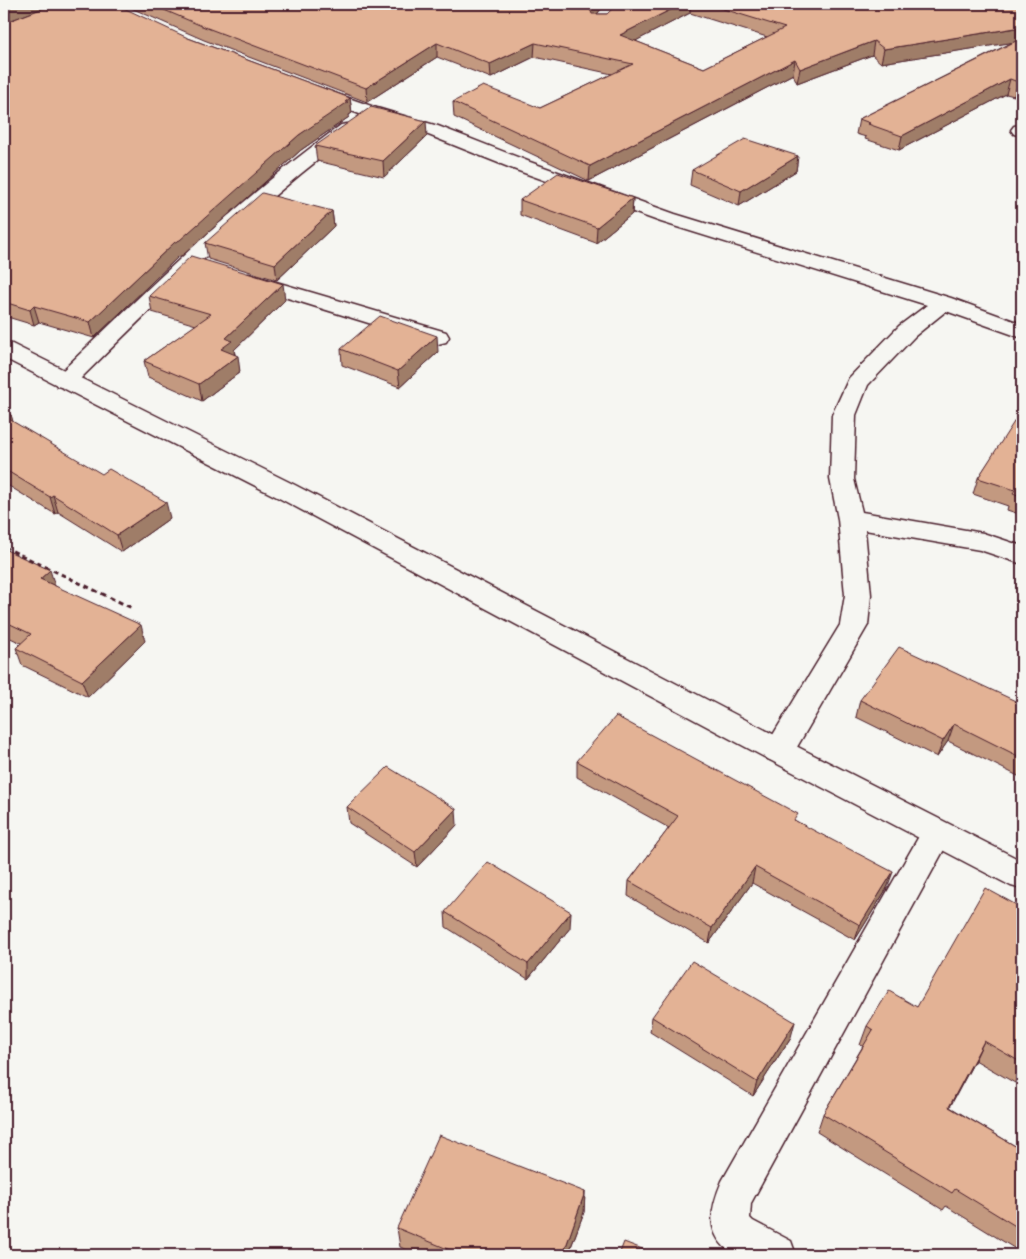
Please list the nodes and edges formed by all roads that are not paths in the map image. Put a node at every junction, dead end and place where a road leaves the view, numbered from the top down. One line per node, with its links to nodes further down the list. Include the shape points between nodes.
1 (298, 84): 2 (street)
2 (371, 112): 3 (street, via 309,155); 4 (street, via 432,130 668,218)
3 (187, 262): 6 (street); 8 (street)
4 (943, 303): 5 (street); 9 (street, via 908,332 857,383 844,415 842,479)
5 (1022, 331)
6 (438, 337)
7 (4, 349): 8 (street)
8 (65, 381): 11 (street, via 286,491)
9 (851, 519): 10 (street, via 983,542); 11 (street, via 858,595 854,625)
10 (1022, 555)
11 (778, 751): 12 (street)
12 (937, 834): 13 (street); 14 (street, via 732,1203 731,1220 739,1235)
13 (1022, 876)
14 (777, 1255)

